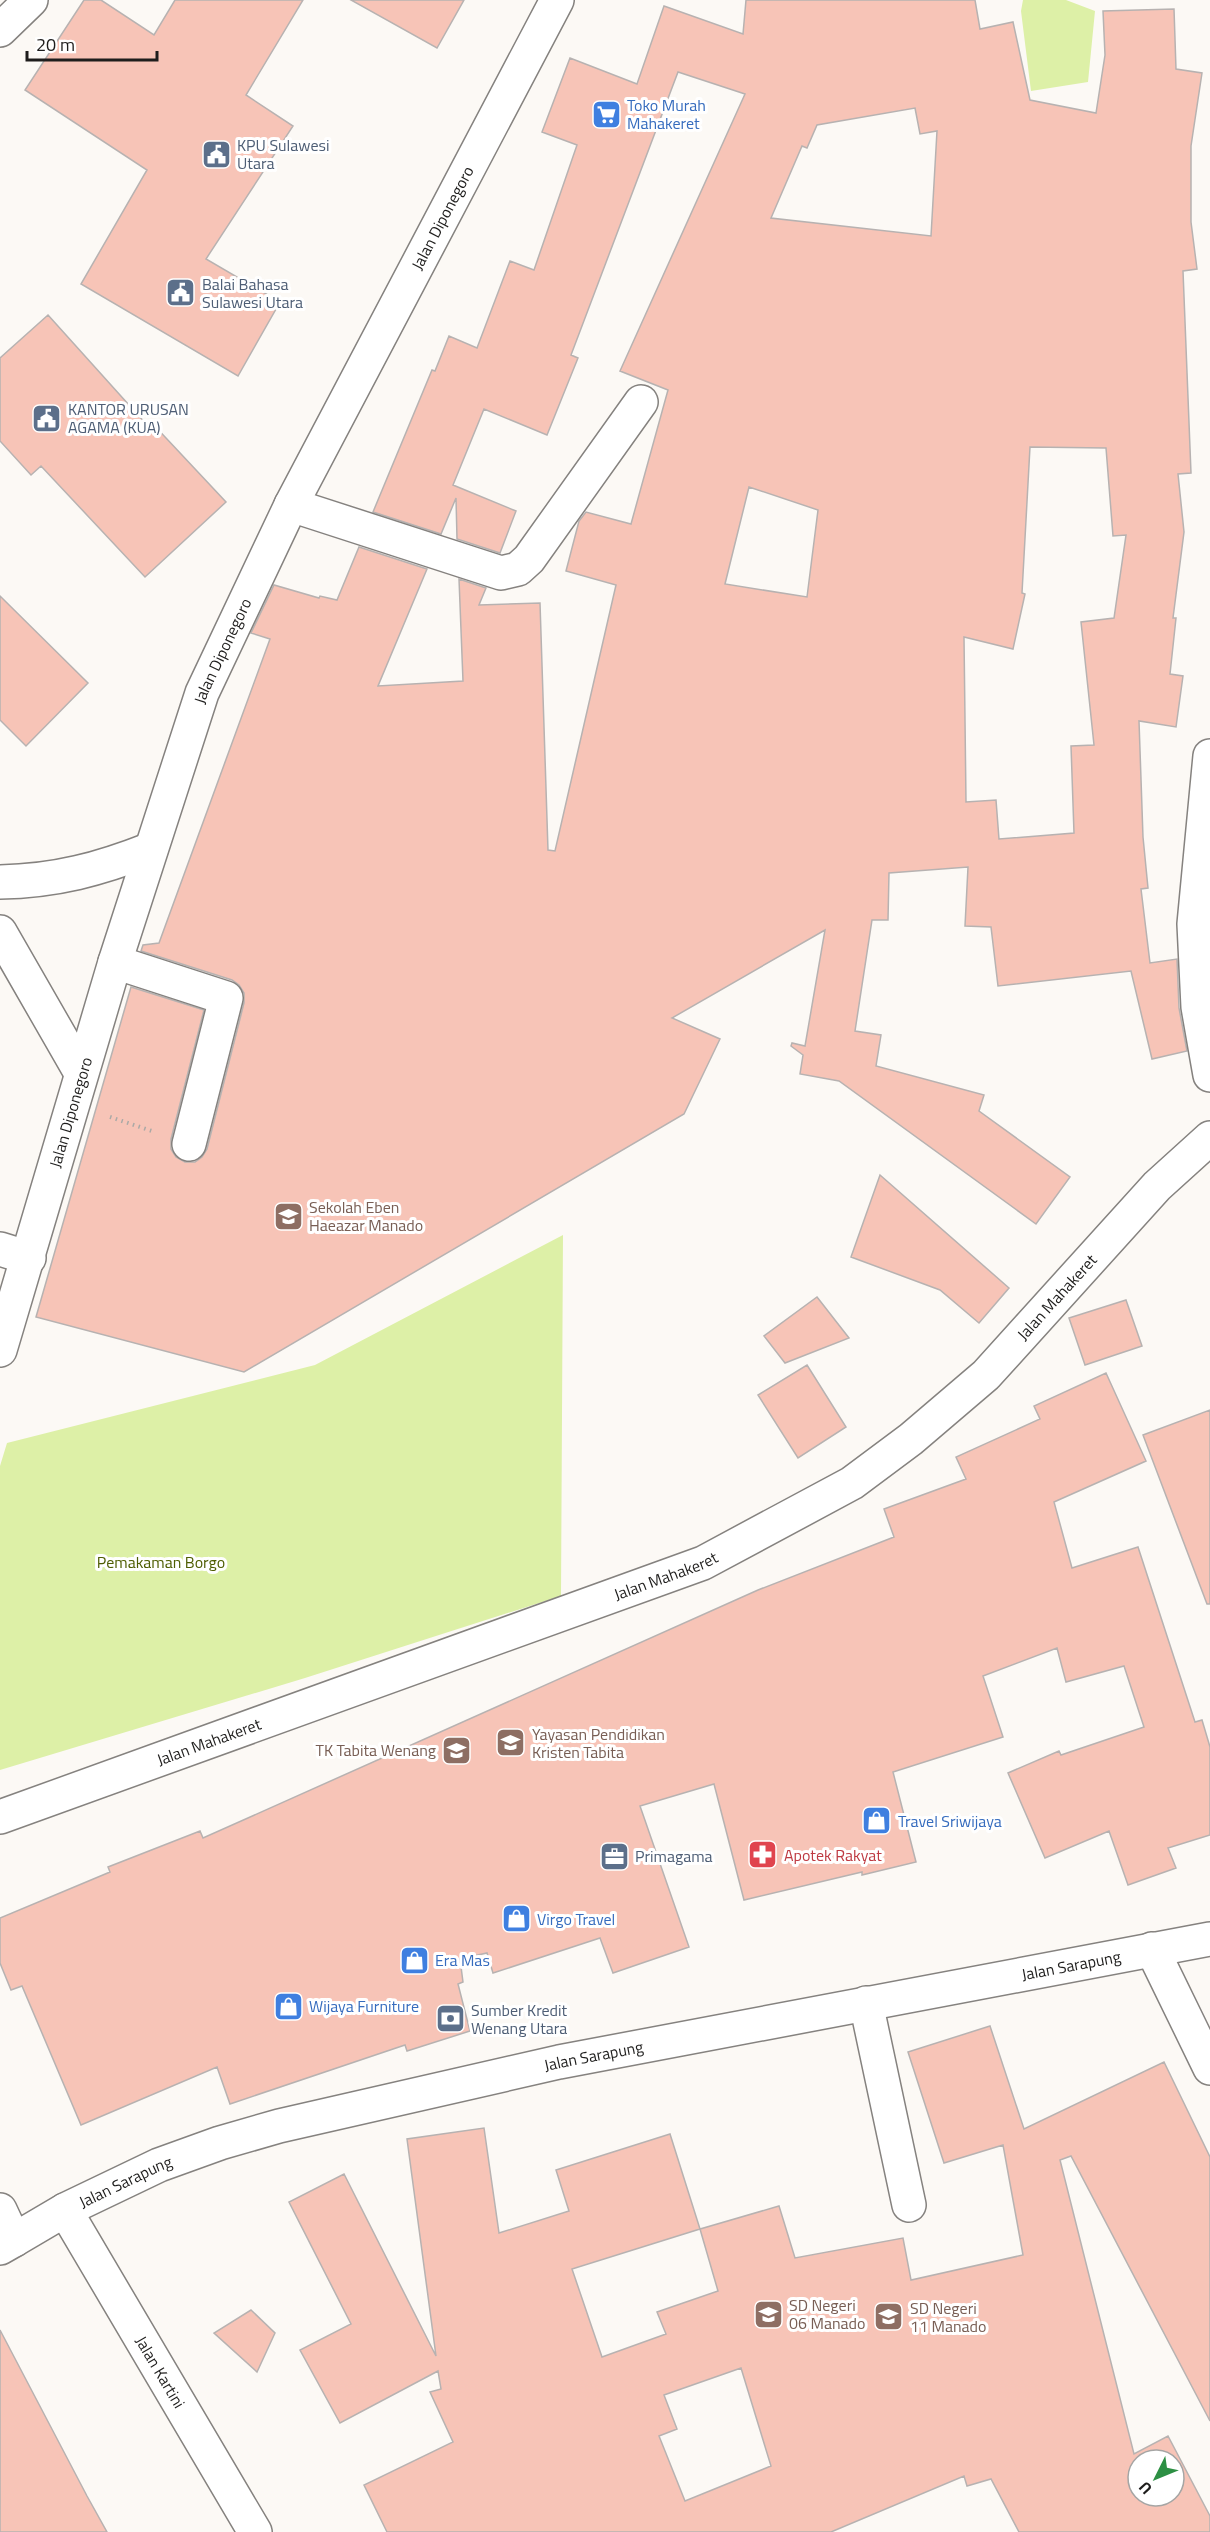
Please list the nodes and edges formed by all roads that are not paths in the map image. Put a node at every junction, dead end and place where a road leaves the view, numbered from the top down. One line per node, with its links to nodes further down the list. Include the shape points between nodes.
1 (32, 0): 3 (street)
2 (557, 0): 5 (street, Jalan Diponegoro)
3 (0, 30)
4 (641, 402): 5 (street, via 518,569 501,573)
5 (291, 505): 7 (street, Jalan Diponegoro, via 202,693)
6 (1210, 756): 12 (street, via 1194,924 1198,1007)
7 (152, 849): 8 (street, via 78,874); 10 (street, Jalan Diponegoro)
8 (0, 882)
9 (0, 932): 11 (street)
10 (116, 962): 11 (street, Jalan Diponegoro); 14 (street, via 226,998)
11 (81, 1073): 15 (street, Jalan Diponegoro, via 74,1105)
12 (1210, 1076)
13 (1210, 1138): 17 (street, Jalan Mahakeret, via 1157,1186 986,1375 852,1483 703,1563)
14 (189, 1144)
15 (14, 1253): 16 (street, Jalan Diponegoro)
16 (0, 1350)
17 (0, 1817)
18 (1210, 1939): 19 (street, Jalan Sarapung)
19 (1152, 1949): 20 (street, Jalan Sarapung); 21 (street)
20 (866, 2003): 22 (street); 24 (street, Jalan Sarapung, via 559,2062 279,2126 159,2165)
21 (1210, 2068)
22 (909, 2205)
23 (0, 2210): 25 (street)
24 (65, 2210): 25 (street, Jalan Sarapung); 26 (street, Jalan Kartini)
25 (7, 2244)
26 (255, 2532)

